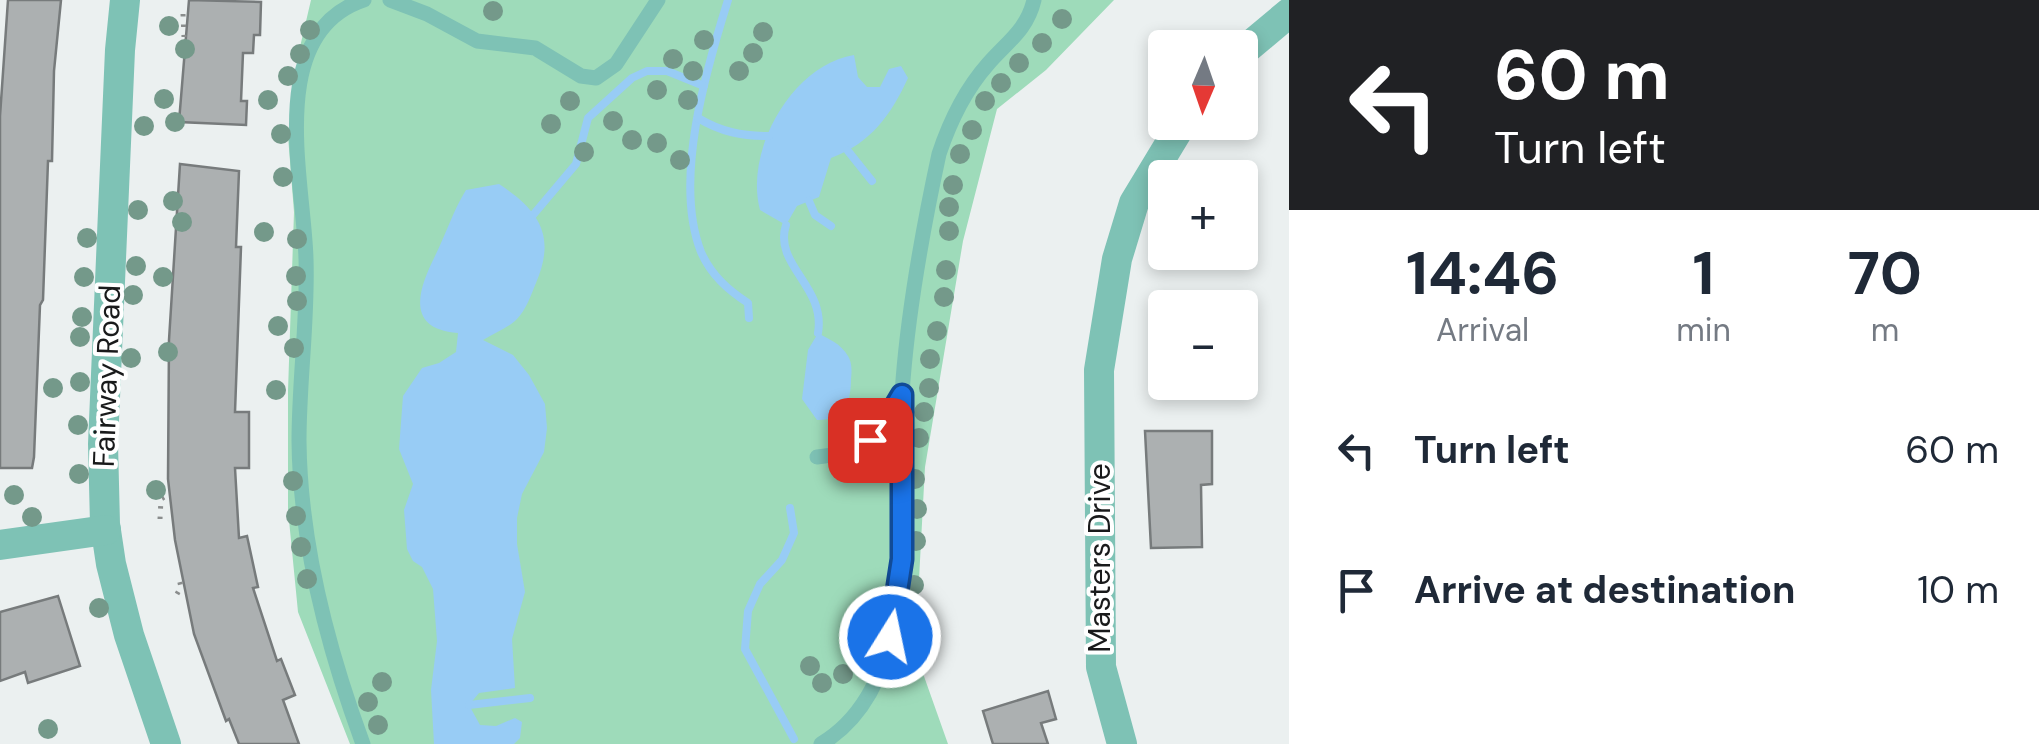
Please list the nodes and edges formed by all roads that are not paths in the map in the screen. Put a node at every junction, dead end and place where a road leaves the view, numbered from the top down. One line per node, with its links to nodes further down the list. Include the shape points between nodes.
1 (126, 0): 11 (street, Fairway Road, via 102,444)
2 (364, 0): 15 (lane, via 338,12 314,38 302,74 295,142 306,256 299,409 303,517)
3 (390, 0): 4 (lane, via 477,41 536,48 596,78 616,64)
4 (658, 0)
5 (1034, 0): 9 (lane, via 1020,33 965,96 939,154)
6 (1289, 12): 7 (street)
7 (1258, 39)
8 (1172, 140): 16 (street, Masters Drive, via 1134,203 1116,259 1099,370 1101,667)
9 (902, 395): 10 (lane, via 870,440); 13 (lane, via 902,559 890,637 858,713)
10 (817, 457)
11 (106, 530): 12 (street); 14 (street, Fairway Road, via 129,636)
12 (0, 545)
13 (824, 742)
14 (166, 744)
15 (363, 744)
16 (1122, 744)

